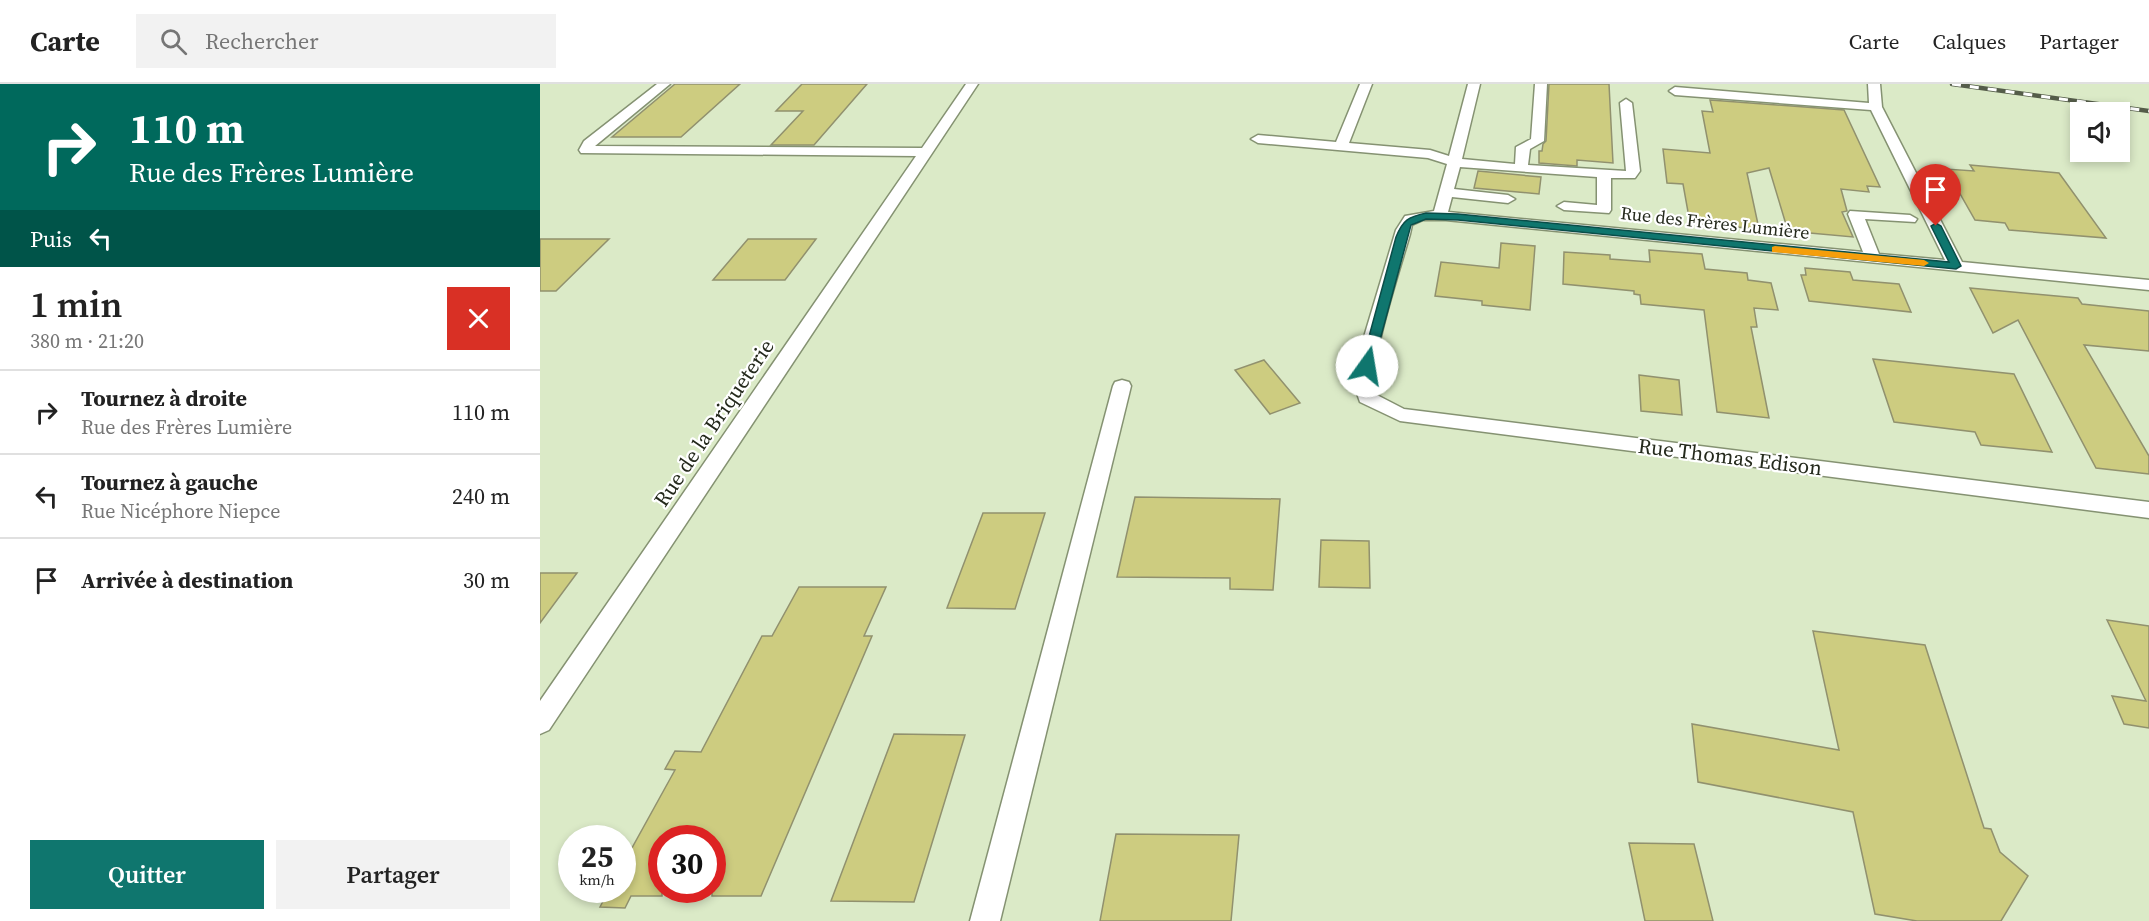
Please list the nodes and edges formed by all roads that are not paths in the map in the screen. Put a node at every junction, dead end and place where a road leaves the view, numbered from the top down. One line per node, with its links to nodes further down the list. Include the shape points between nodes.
1 (664, 84): 12 (street, via 586,150)
2 (972, 84): 12 (street, Rue de la Briqueterie)
3 (1366, 84): 11 (street)
4 (1474, 84): 13 (street)
5 (1541, 84): 14 (street, via 1537,141 1523,147)
6 (1874, 84): 9 (street)
7 (1675, 91): 9 (street)
8 (1626, 103): 15 (street, via 1633,173 1624,177)
9 (1876, 107): 22 (street)
10 (1257, 139): 11 (street)
11 (1341, 146): 13 (street, via 1430,154)
12 (928, 152): 27 (street, Rue de la Briqueterie)
13 (1454, 162): 14 (street); 16 (street)
14 (1521, 169): 15 (street)
15 (1604, 175): 18 (street, via 1604,210)
16 (1446, 192): 17 (street); 19 (street)
17 (1508, 200)
18 (1563, 206)
19 (1440, 216): 21 (street, Rue des Frères Lumière); 24 (street, Rue des Frères Lumière, via 1406,223)
20 (1910, 219): 21 (street, via 1855,214)
21 (1873, 258): 22 (street, Rue des Frères Lumière)
22 (1956, 266): 23 (street, Rue des Frères Lumière)
23 (2149, 285)
24 (1370, 347): 26 (street, Rue Thomas Edison, via 1363,385 1367,398 1400,415)
25 (1122, 386): 28 (street)
26 (2149, 510)
27 (540, 722)
28 (985, 921)

